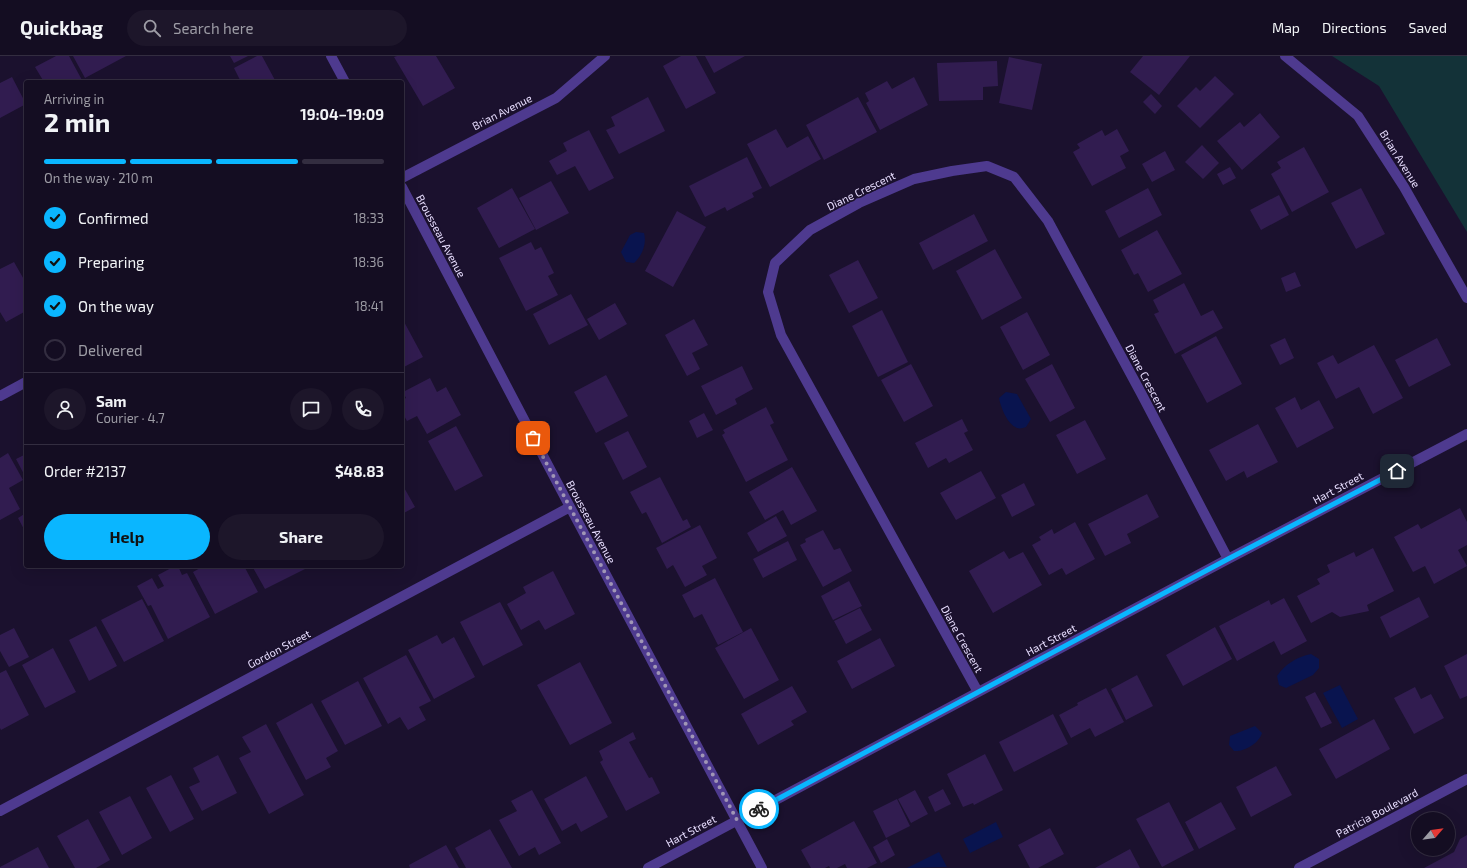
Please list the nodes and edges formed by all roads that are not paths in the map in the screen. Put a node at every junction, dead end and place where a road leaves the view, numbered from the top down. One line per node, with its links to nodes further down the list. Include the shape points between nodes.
1 (330, 56): 4 (street)
2 (605, 56): 5 (street, Brian Avenue, via 556,98)
3 (1285, 56): 7 (street, Brian Avenue, via 1358,116 1404,187)
4 (344, 80)
5 (404, 177)
6 (404, 191): 11 (street, Brousseau Avenue)
7 (1467, 298)
8 (24, 383): 9 (street)
9 (0, 396)
10 (1467, 434): 12 (street, Hart Street)
11 (570, 507): 15 (street, Gordon Street); 16 (street, Brousseau Avenue)
12 (1228, 559): 13 (street, Hart Street); 13 (street, Diane Crescent, via 1048,221 1014,177 986,166 952,170 914,179 859,203 810,230 775,263 768,292 781,335)
13 (978, 692): 16 (street, Hart Street)
14 (1467, 779): 19 (street, Patricia Boulevard)
15 (0, 811)
16 (737, 820): 17 (street, Hart Street); 18 (street, Brousseau Avenue)
17 (648, 868)
18 (762, 868)
19 (1299, 868)

